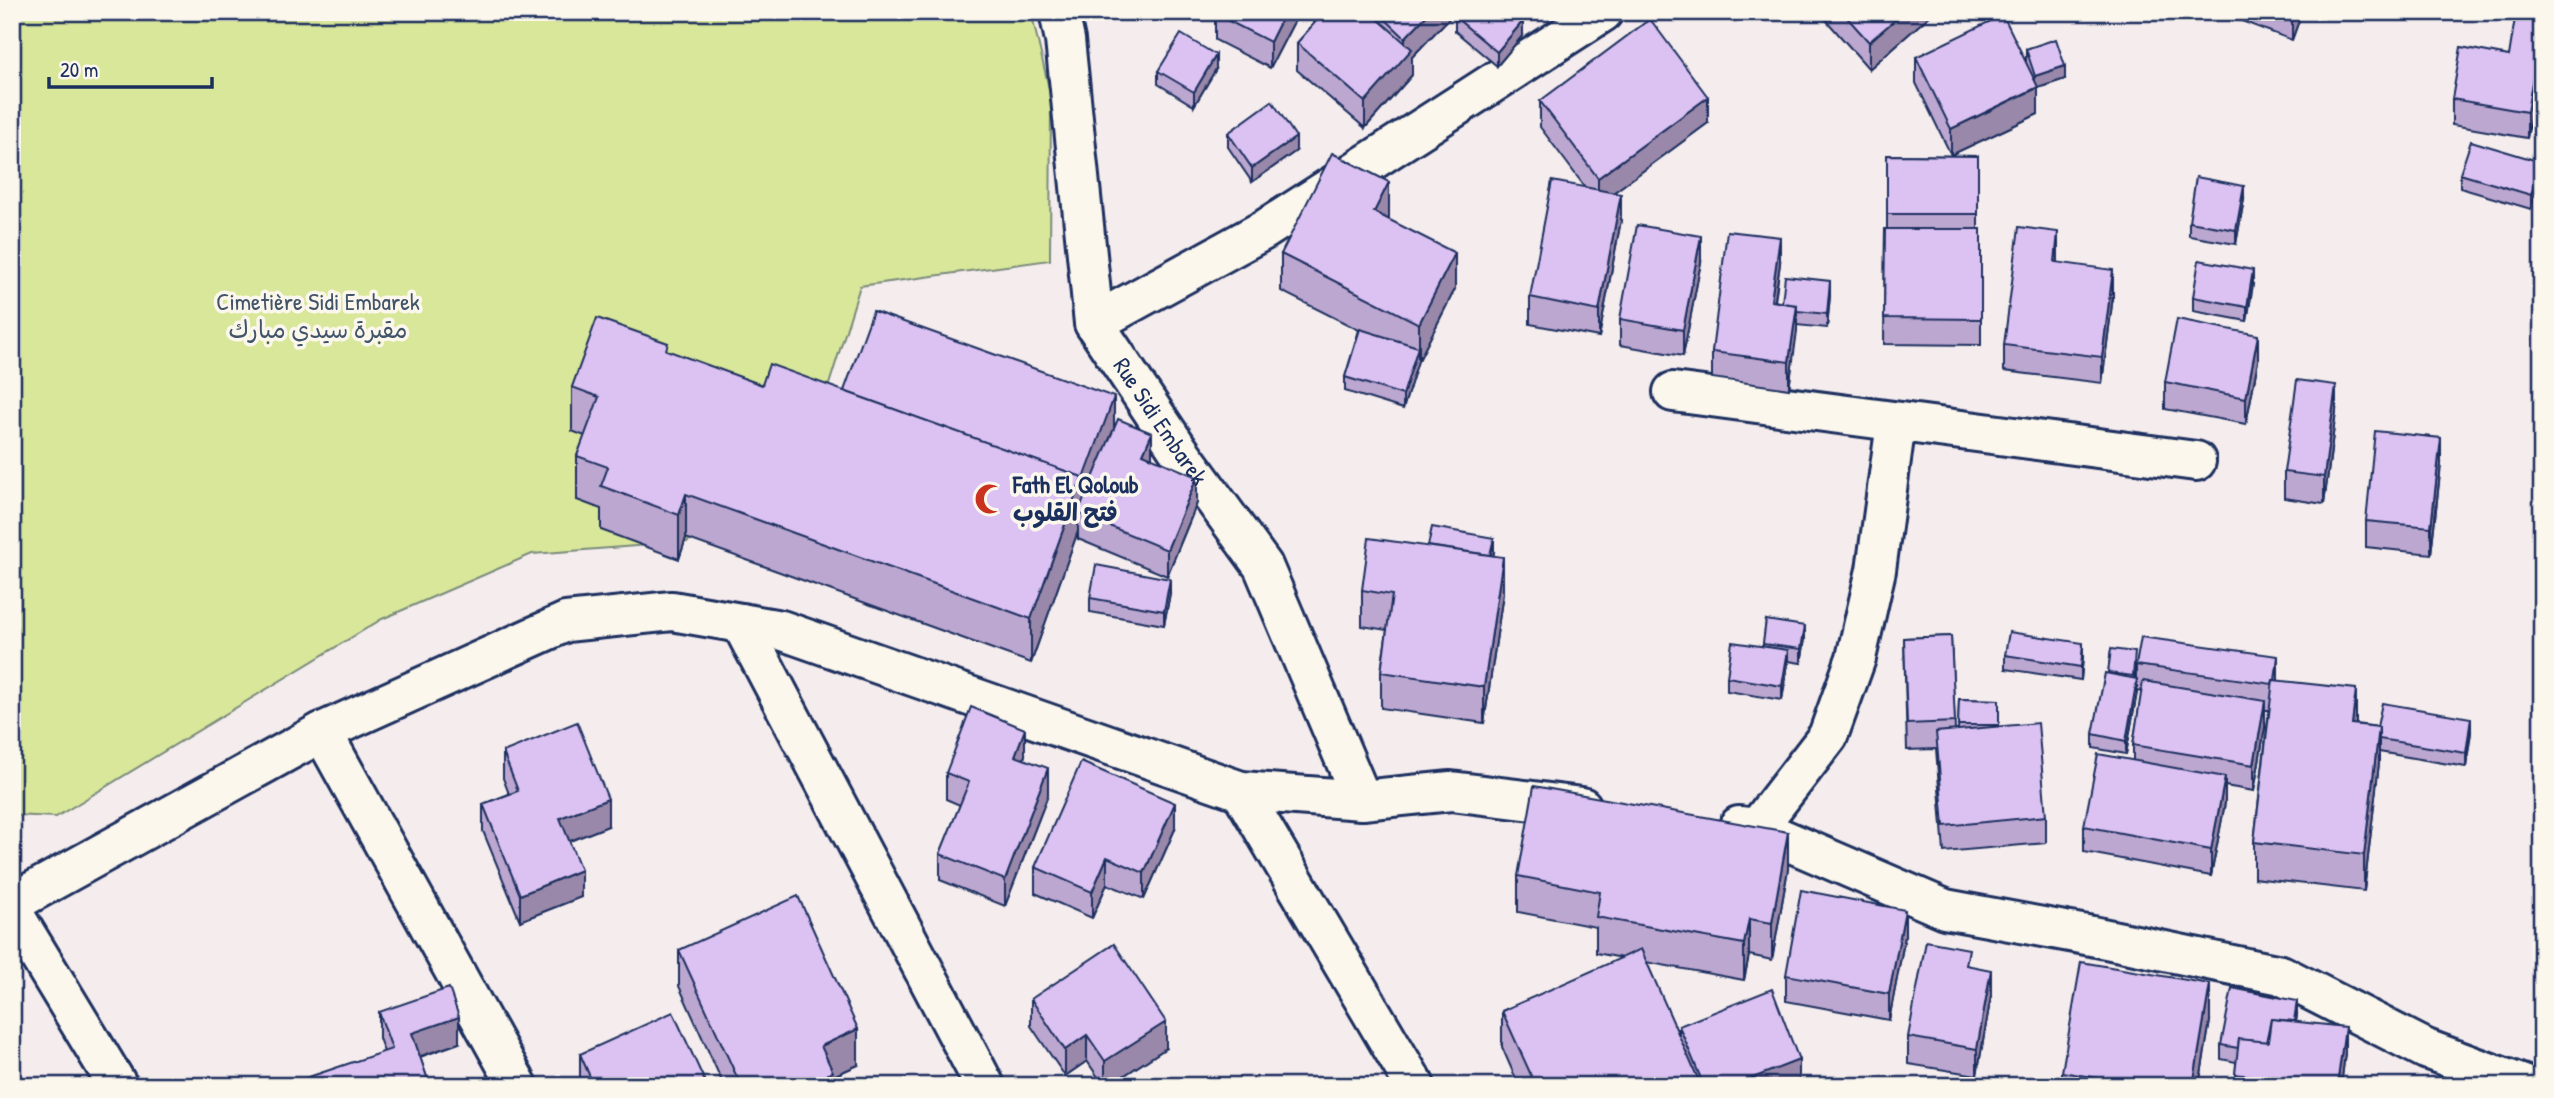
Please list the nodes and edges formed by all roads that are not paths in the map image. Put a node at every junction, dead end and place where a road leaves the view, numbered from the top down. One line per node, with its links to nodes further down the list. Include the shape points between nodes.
1 (1059, 12): 3 (street, Rue Sidi Embarek)
2 (1603, 12): 3 (street, via 1264,230)
3 (1094, 323): 10 (street, Rue Sidi Embarek, via 1180,453 1263,566)
4 (1673, 392): 5 (street)
5 (1896, 423): 6 (street); 13 (street, via 1876,570 1856,658 1828,736)
6 (2196, 461)
7 (741, 623): 8 (street, via 672,611 566,622); 9 (street, via 781,630); 17 (street)
8 (322, 732): 14 (street); 18 (street)
9 (1241, 791): 10 (street); 19 (street)
10 (1362, 800): 11 (street, via 1451,790)
11 (1611, 810)
12 (1704, 821): 13 (street)
13 (1757, 828): 20 (street, via 1945,909 2281,975 2426,1049)
14 (12, 903)
15 (12, 911): 16 (street)
16 (112, 1078)
17 (970, 1081)
18 (518, 1086)
19 (1415, 1086)
20 (2526, 1086)

